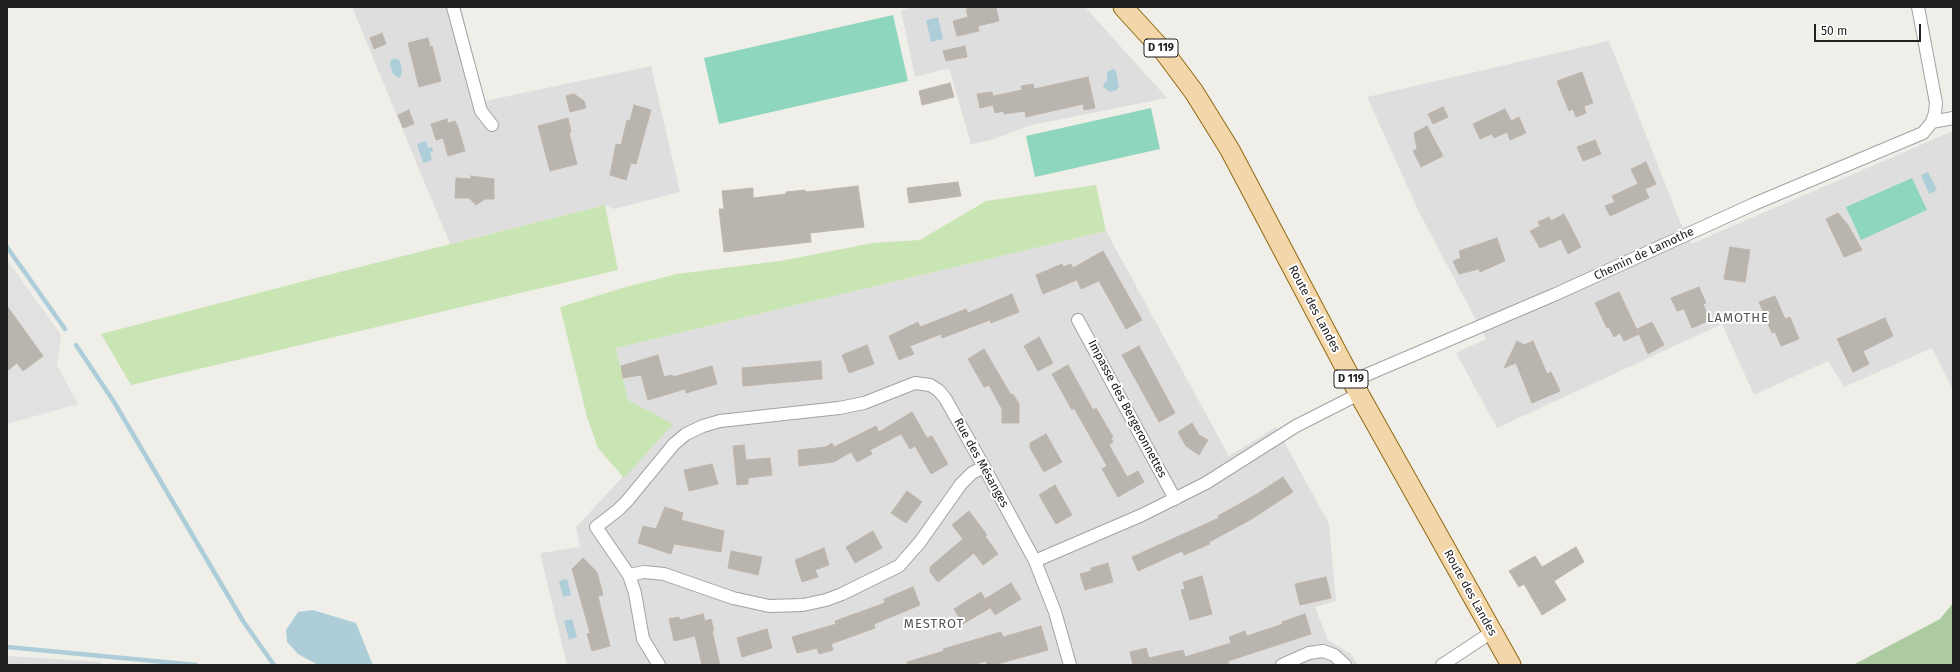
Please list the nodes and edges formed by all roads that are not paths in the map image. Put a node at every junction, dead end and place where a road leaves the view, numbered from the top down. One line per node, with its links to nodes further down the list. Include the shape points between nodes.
1 (453, 7): 6 (street, via 481,111)
2 (1123, 7): 8 (main road, Route des Landes / D 119, via 1165,54 1194,92 1230,150)
3 (1918, 7): 5 (street, via 1936,103)
4 (1953, 118): 5 (street)
5 (1932, 122): 8 (street, Chemin de Lamothe, via 1923,133 1754,204)
6 (492, 125)
7 (1078, 320): 10 (street, Impasse des Bergeronnettes)
8 (1356, 388): 10 (street, via 1206,482); 13 (main road, Route des Landes / D 119)
9 (984, 467): 11 (street, Rue des Mésanges); 12 (street, via 972,473 961,484 920,542 899,566 826,600 803,606 768,606 733,598 664,574 644,572); 12 (street, Rue des Mésanges, via 945,398 930,385 915,382 858,404 720,421 703,426 686,434 674,444 627,501 596,526)
10 (1175, 498): 11 (street)
11 (1035, 561): 15 (street, Rue des Mésanges, via 1055,612)
12 (629, 576): 14 (street, via 643,639)
13 (1492, 632): 18 (street); 19 (main road, Route des Landes / D 119)
14 (659, 665)
15 (1070, 665)
16 (1282, 665): 17 (street, via 1309,653 1323,651 1334,655)
17 (1345, 665)
18 (1442, 665)
19 (1511, 665)

